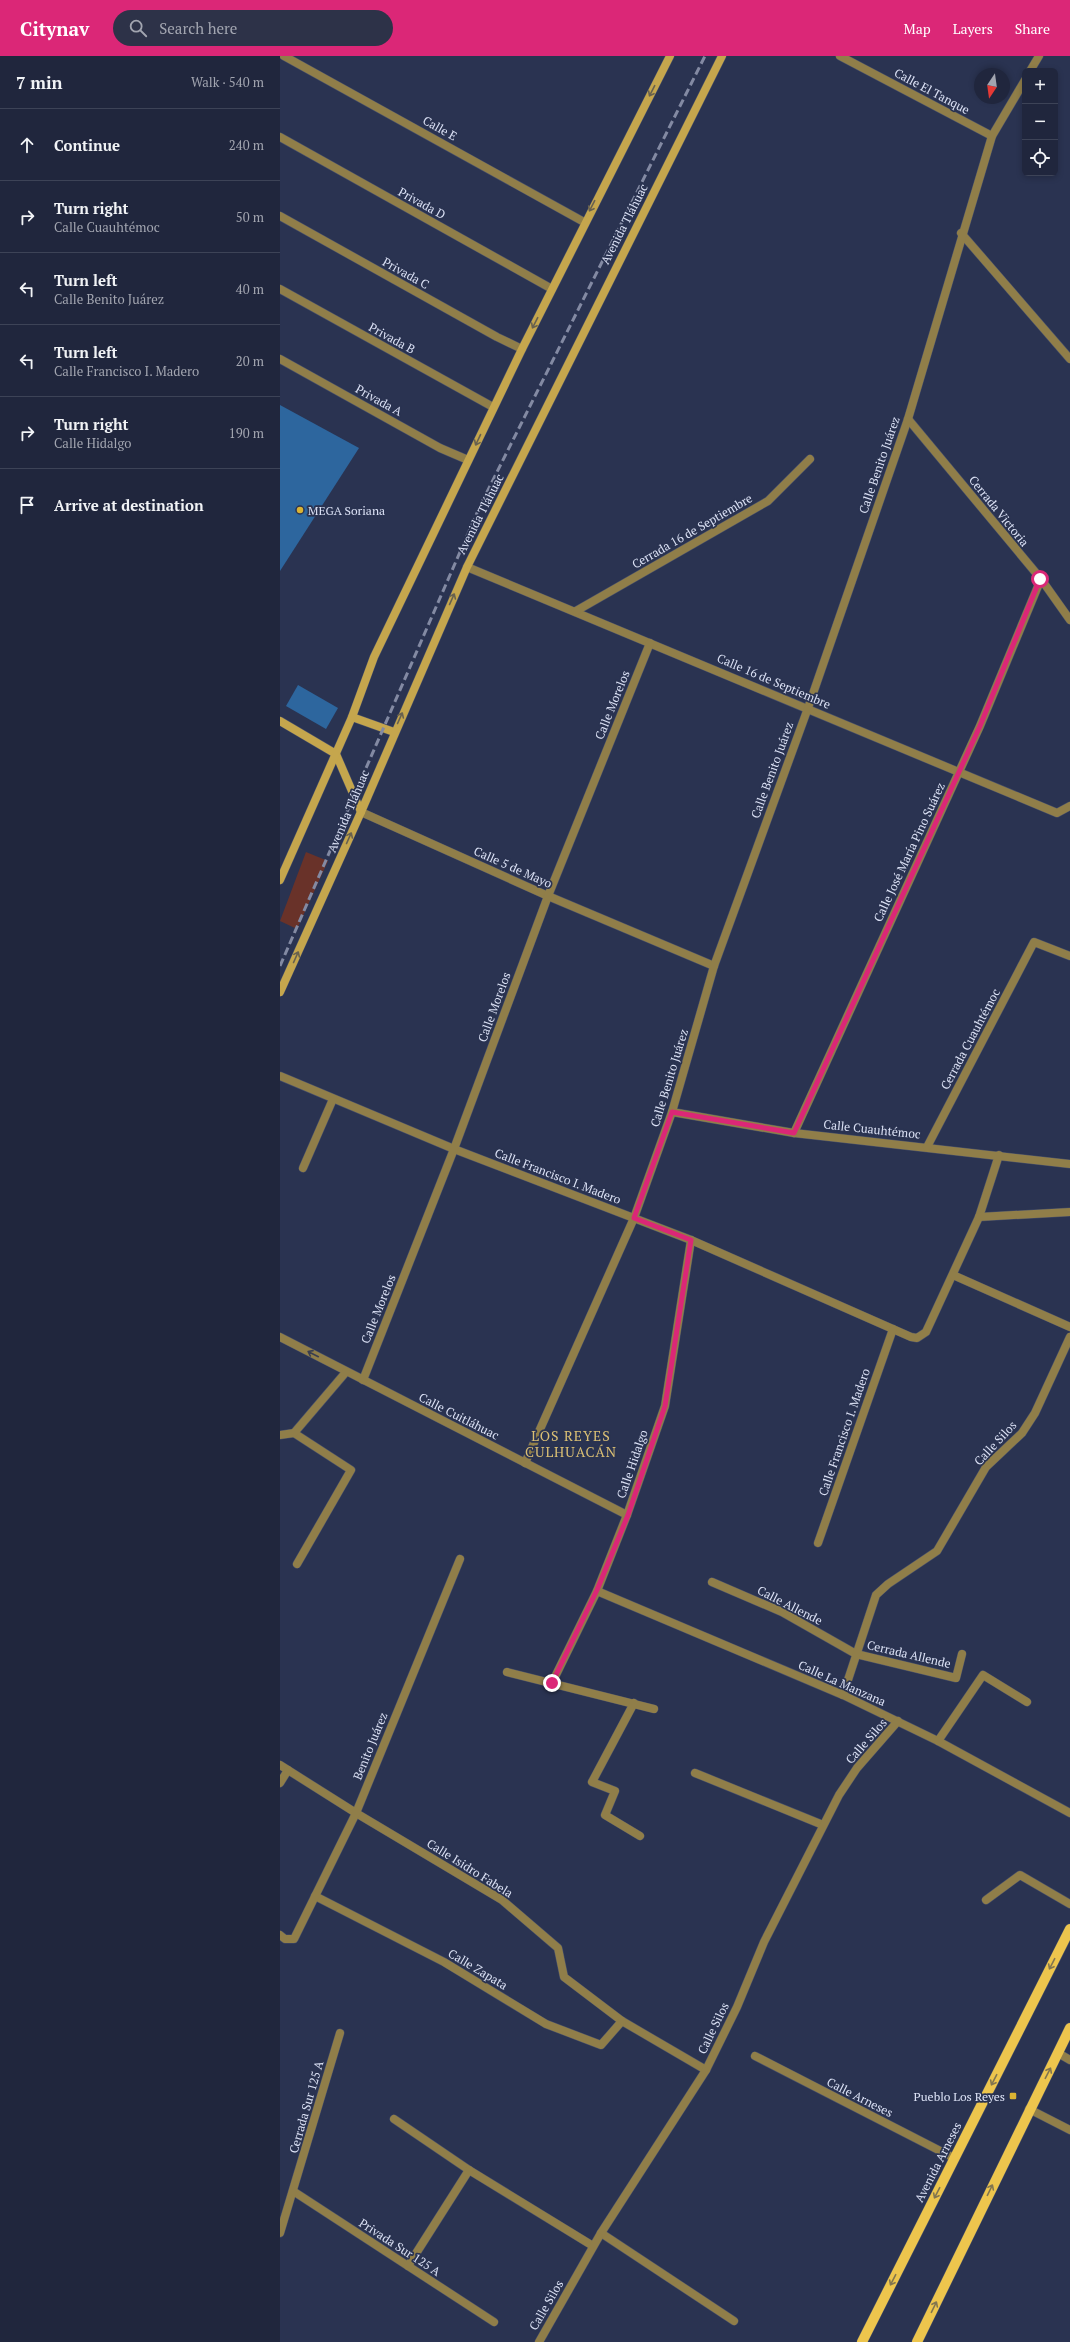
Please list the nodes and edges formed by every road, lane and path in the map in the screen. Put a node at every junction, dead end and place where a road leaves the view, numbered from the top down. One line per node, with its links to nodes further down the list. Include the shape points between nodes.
1 (284, 56): 11 (street, Calle E)
2 (670, 56): 11 (main road, one-way to 11)
3 (722, 56): 22 (main road, Avenida Tláhuac)
4 (840, 56): 8 (street, Calle El Tanque)
5 (1039, 56): 6 (street)
6 (1032, 68)
7 (1022, 85): 8 (street, Calle Benito Juárez)
8 (992, 136): 12 (street, Calle Benito Juárez)
9 (280, 137): 14 (street, Privada D)
10 (280, 216): 15 (street, Privada C)
11 (584, 222): 14 (main road)
12 (961, 233): 17 (street); 19 (street, Calle Benito Juárez)
13 (280, 289): 18 (street, Privada B)
14 (552, 289): 15 (main road, one-way to 15)
15 (522, 349): 18 (main road)
16 (280, 359): 21 (street, Privada A, via 440,448)
17 (1070, 359)
18 (493, 407): 21 (main road, one-way to 21)
19 (908, 419): 23 (street, Cerrada Victoria); 27 (street, Calle Benito Juárez)
20 (810, 459): 24 (street, Cerrada 16 de Septiembre, via 768,501)
21 (468, 460): 28 (main road, via 374,657)
22 (467, 567): 24 (street, Calle 16 de Septiembre); 30 (main road, Avenida Tláhuac, one-way to 22)
23 (1040, 579): 25 (street, Cerrada Victoria); 32 (street, Calle José María Pino Suárez)
24 (576, 612): 26 (street, Calle 16 de Septiembre)
25 (1070, 620)
26 (650, 643): 27 (street, Calle 16 de Septiembre); 36 (street, Calle Morelos)
27 (808, 708): 32 (street, Calle 16 de Septiembre); 38 (street, Calle Benito Juárez)
28 (352, 717): 30 (main road); 31 (main road)
29 (280, 721): 31 (main road)
30 (394, 732): 34 (main road, Avenida Tláhuac)
31 (336, 754): 34 (main road); 35 (main road)
32 (959, 772): 33 (street, Calle 16 de Septiembre, via 1057,813); 43 (street, Calle José María Pino Suárez)
33 (1070, 806)
34 (361, 812): 36 (street, Calle 5 de Mayo); 39 (main road, Avenida Tláhuac, one-way to 34)
35 (280, 880)
36 (548, 896): 38 (street, Calle 5 de Mayo); 45 (street, Calle Morelos)
37 (1070, 956): 44 (street, Cerrada Cuauhtémoc, via 1034,942)
38 (714, 966): 42 (street, Calle Benito Juárez)
39 (280, 992)
40 (280, 1076): 41 (street, Calle Francisco I. Madero)
41 (333, 1099): 45 (street, Calle Francisco I. Madero); 48 (street)
42 (672, 1112): 43 (street, Calle Cuauhtémoc); 51 (street, Calle Benito Juárez)
43 (794, 1133): 44 (street, Calle Cuauhtémoc)
44 (927, 1147): 46 (street, Calle Cuauhtémoc)
45 (454, 1149): 51 (street, Calle Francisco I. Madero); 59 (street, Calle Morelos)
46 (999, 1155): 47 (street, Calle Cuauhtémoc); 50 (street, Calle Francisco I. Madero)
47 (1070, 1164)
48 (303, 1168)
49 (1070, 1212): 50 (street)
50 (979, 1217): 53 (street, Calle Francisco I. Madero)
51 (634, 1218): 52 (street, Calle Francisco I. Madero); 62 (street, Calle Benito Juárez)
52 (691, 1240): 55 (street, Calle Francisco I. Madero); 63 (street, Calle Hidalgo, via 665,1406)
53 (953, 1275): 54 (street); 55 (street, Calle Francisco I. Madero, via 922,1336 911,1337)
54 (1070, 1327)
55 (893, 1329): 64 (street, Calle Francisco I. Madero)
56 (280, 1337): 58 (street, Calle Cuitláhuac, one-way to 56)
57 (1070, 1337): 69 (street, Calle Silos, via 1035,1413 1022,1433 986,1467 937,1551 876,1595)
58 (346, 1372): 59 (street, Calle Cuitláhuac); 60 (street)
59 (363, 1380): 62 (street, Calle Cuitláhuac)
60 (294, 1433): 61 (street); 66 (street, via 350,1470)
61 (280, 1435)
62 (525, 1463): 63 (street, Calle Cuitláhuac)
63 (628, 1515): 68 (street, Calle Hidalgo)
64 (818, 1543)
65 (460, 1559): 83 (street, Benito Juárez)
66 (297, 1564)
67 (712, 1582): 69 (street, Calle Allende, via 782,1612)
68 (597, 1590): 72 (street, Calle Hidalgo); 73 (street, Calle La Manzana)
69 (856, 1654): 70 (street, Cerrada Allende, via 956,1678); 73 (street, Calle Silos)
70 (962, 1654)
71 (507, 1672): 72 (street)
72 (552, 1683): 75 (street)
73 (843, 1695): 77 (street, Calle La Manzana)
74 (1027, 1702): 78 (street, via 983,1675)
75 (634, 1703): 76 (street); 86 (street, via 592,1782 615,1791 605,1815)
76 (654, 1709)
77 (898, 1721): 78 (street, Calle La Manzana); 85 (street, Calle Silos, via 857,1768)
78 (938, 1741): 84 (street, Calle La Manzana)
79 (280, 1765): 80 (street, Calle Isidro Fabela)
80 (288, 1770): 82 (street); 83 (street, Calle Isidro Fabela)
81 (695, 1773): 85 (street)
82 (280, 1783)
83 (356, 1813): 87 (street, Benito Juárez); 92 (street, Calle Isidro Fabela, via 502,1900 558,1948 564,1977)
84 (1070, 1813)
85 (823, 1825): 98 (street, Calle Silos, via 764,1942 737,2007)
86 (640, 1836)
87 (315, 1896): 91 (street, Benito Juárez, via 294,1939 285,1939); 92 (street, Calle Zapata, via 444,1962 546,2024 601,2045)
88 (986, 1900): 89 (street, via 1020,1875)
89 (1070, 1904)
90 (1070, 1929): 102 (main road, Avenida Arneses, one-way to 102)
91 (280, 1935)
92 (622, 2021): 98 (street, Calle Isidro Fabela)
93 (1070, 2028): 95 (main road)
94 (340, 2033): 104 (street, Cerrada Sur 125 A)
95 (1058, 2053): 97 (street); 99 (main road, one-way to 95)
96 (754, 2056): 102 (street, Calle Arneses)
97 (1070, 2060)
98 (706, 2070): 106 (street, Calle Silos)
99 (1029, 2109): 101 (street); 113 (main road, one-way to 99)
100 (394, 2119): 103 (street)
101 (1070, 2130)
102 (954, 2158): 112 (main road, Avenida Arneses, one-way to 112)
103 (469, 2170): 107 (street); 108 (street)
104 (293, 2191): 105 (street, Cerrada Sur 125 A); 108 (street, Privada Sur 125 A)
105 (280, 2233)
106 (601, 2233): 107 (street, Calle Silos); 109 (street)
107 (594, 2246): 111 (street, Calle Silos)
108 (408, 2266): 110 (street, Privada Sur 125 A)
109 (734, 2321)
110 (494, 2322)
111 (539, 2342)
112 (862, 2342)
113 (917, 2342)

